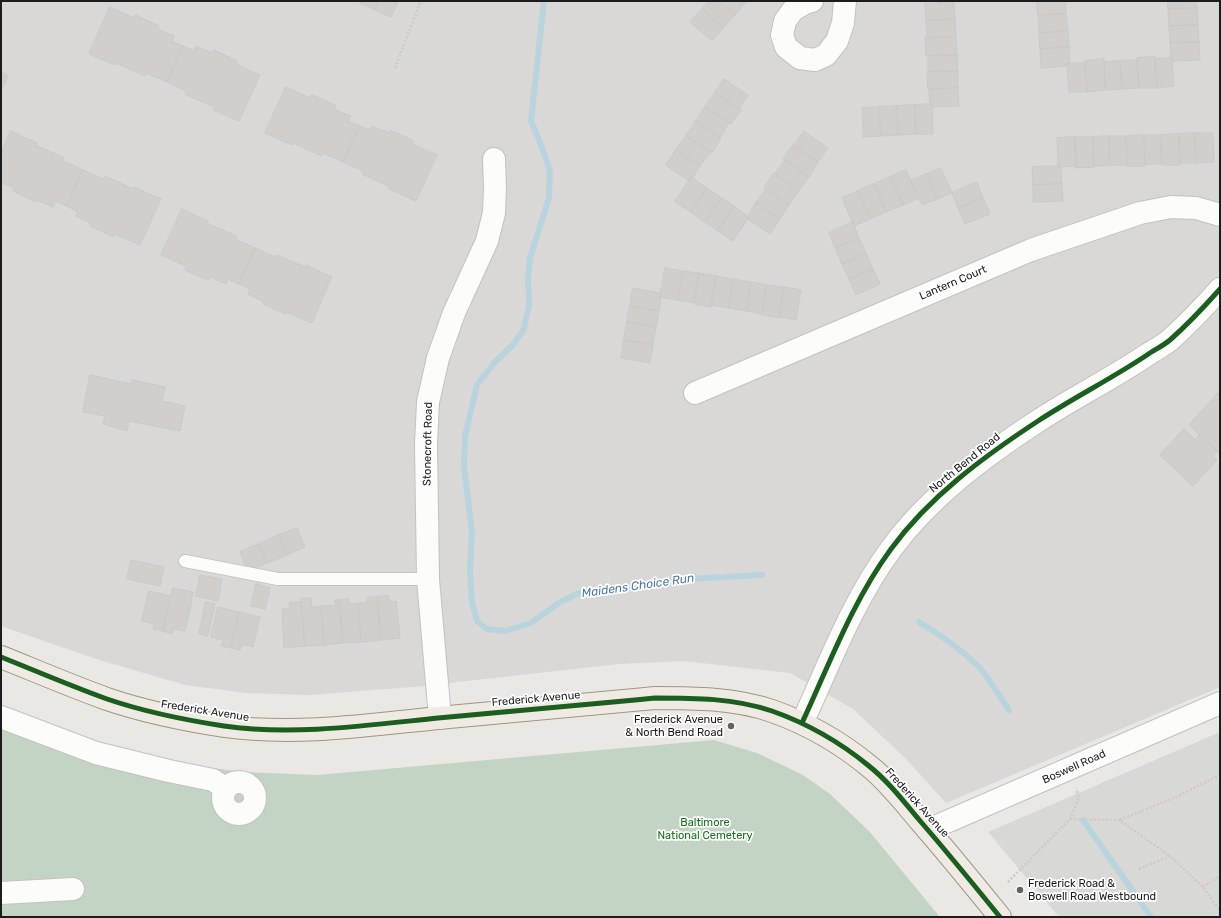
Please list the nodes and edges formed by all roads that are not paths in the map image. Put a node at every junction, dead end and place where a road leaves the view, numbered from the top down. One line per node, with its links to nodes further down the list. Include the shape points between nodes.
1 (812, 1): 2 (street, via 793,10 785,21 782,35 786,47 800,58 815,60 826,55 837,41 843,23)
2 (845, 1)
3 (494, 159): 8 (street, Stonecroft Road, via 494,213 487,242 454,313 438,358 428,402)
4 (1220, 215): 6 (street, Lantern Court, via 1196,208 1170,207 1140,213 1030,250)
5 (1220, 289): 13 (street, North Bend Road, via 1199,314 1169,341 999,447 954,482 920,514 890,550 864,591)
6 (695, 393)
7 (186, 561): 8 (lane, via 278,580)
8 (428, 579): 12 (street, Stonecroft Road)
9 (1, 657): 12 (main road, Frederick Avenue, via 146,711 226,726 305,729)
10 (1220, 703): 15 (street, Boswell Road)
11 (1, 717): 14 (street, via 96,753 213,780)
12 (440, 718): 13 (main road, Frederick Avenue, via 655,698 702,698 771,711)
13 (802, 723): 15 (main road, Frederick Avenue, via 869,766)
14 (226, 788)
15 (928, 830): 18 (main road, Frederick Avenue)
16 (73, 889): 17 (street)
17 (1, 893)
18 (1000, 917)

